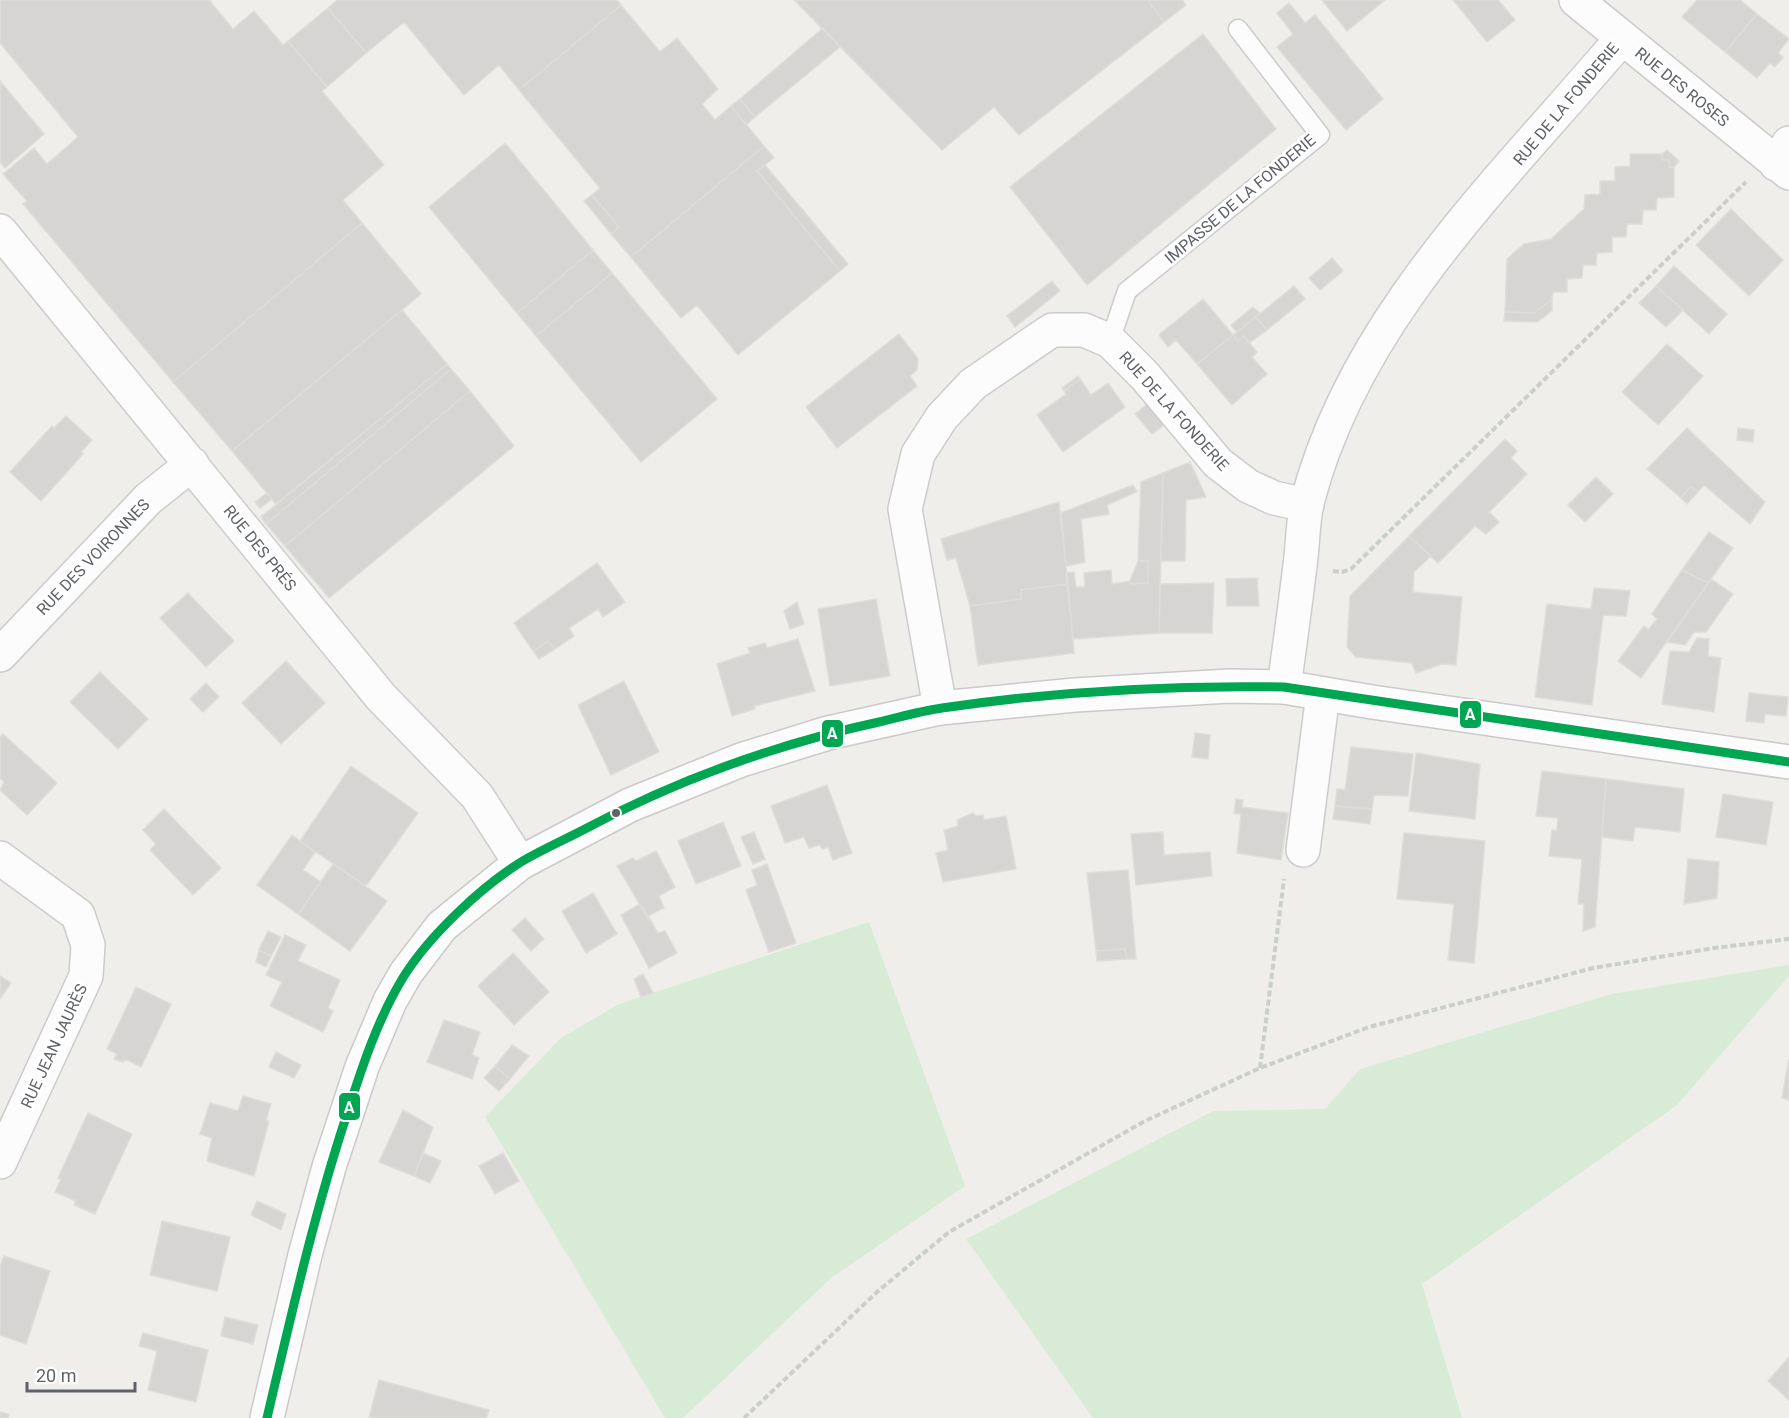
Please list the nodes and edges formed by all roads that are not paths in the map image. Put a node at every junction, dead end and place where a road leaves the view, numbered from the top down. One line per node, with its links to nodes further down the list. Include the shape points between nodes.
1 (1576, 0): 3 (street, RUE DES ROSES)
2 (1238, 30): 6 (lane, IMPASSE DE LA FONDERIE, via 1320,135 1127,291)
3 (1622, 38): 4 (street, RUE DES ROSES); 8 (street, RUE DE LA FONDERIE, via 1448,242 1396,311 1339,416 1320,459)
4 (1785, 160)
5 (0, 231): 7 (street, RUE DES PRÉS)
6 (1110, 341): 8 (street, RUE DE LA FONDERIE, via 1145,376 1218,463 1248,486 1274,498); 12 (street, RUE DE LA FONDERIE, via 1084,330 1052,330 973,384 942,417 918,454 905,509)
7 (192, 464): 9 (street, RUE DES VOIRONNES, via 148,499); 16 (street, RUE DES PRÉS, via 381,697 477,796)
8 (1307, 505): 10 (street, RUE DE LA FONDERIE)
9 (0, 655)
10 (1284, 687): 11 (street); 12 (street, via 1229,686 1075,695)
11 (1323, 694): 13 (street); 14 (street)
12 (940, 708): 16 (street, via 828,733 741,760 630,805)
13 (1789, 762)
14 (1303, 850)
15 (0, 858): 17 (street, RUE JEAN JAURÈS, via 78,915 88,945 86,976)
16 (520, 863): 18 (street, via 442,926 390,1001 362,1067 330,1167)
17 (0, 1162)
18 (267, 1418)

